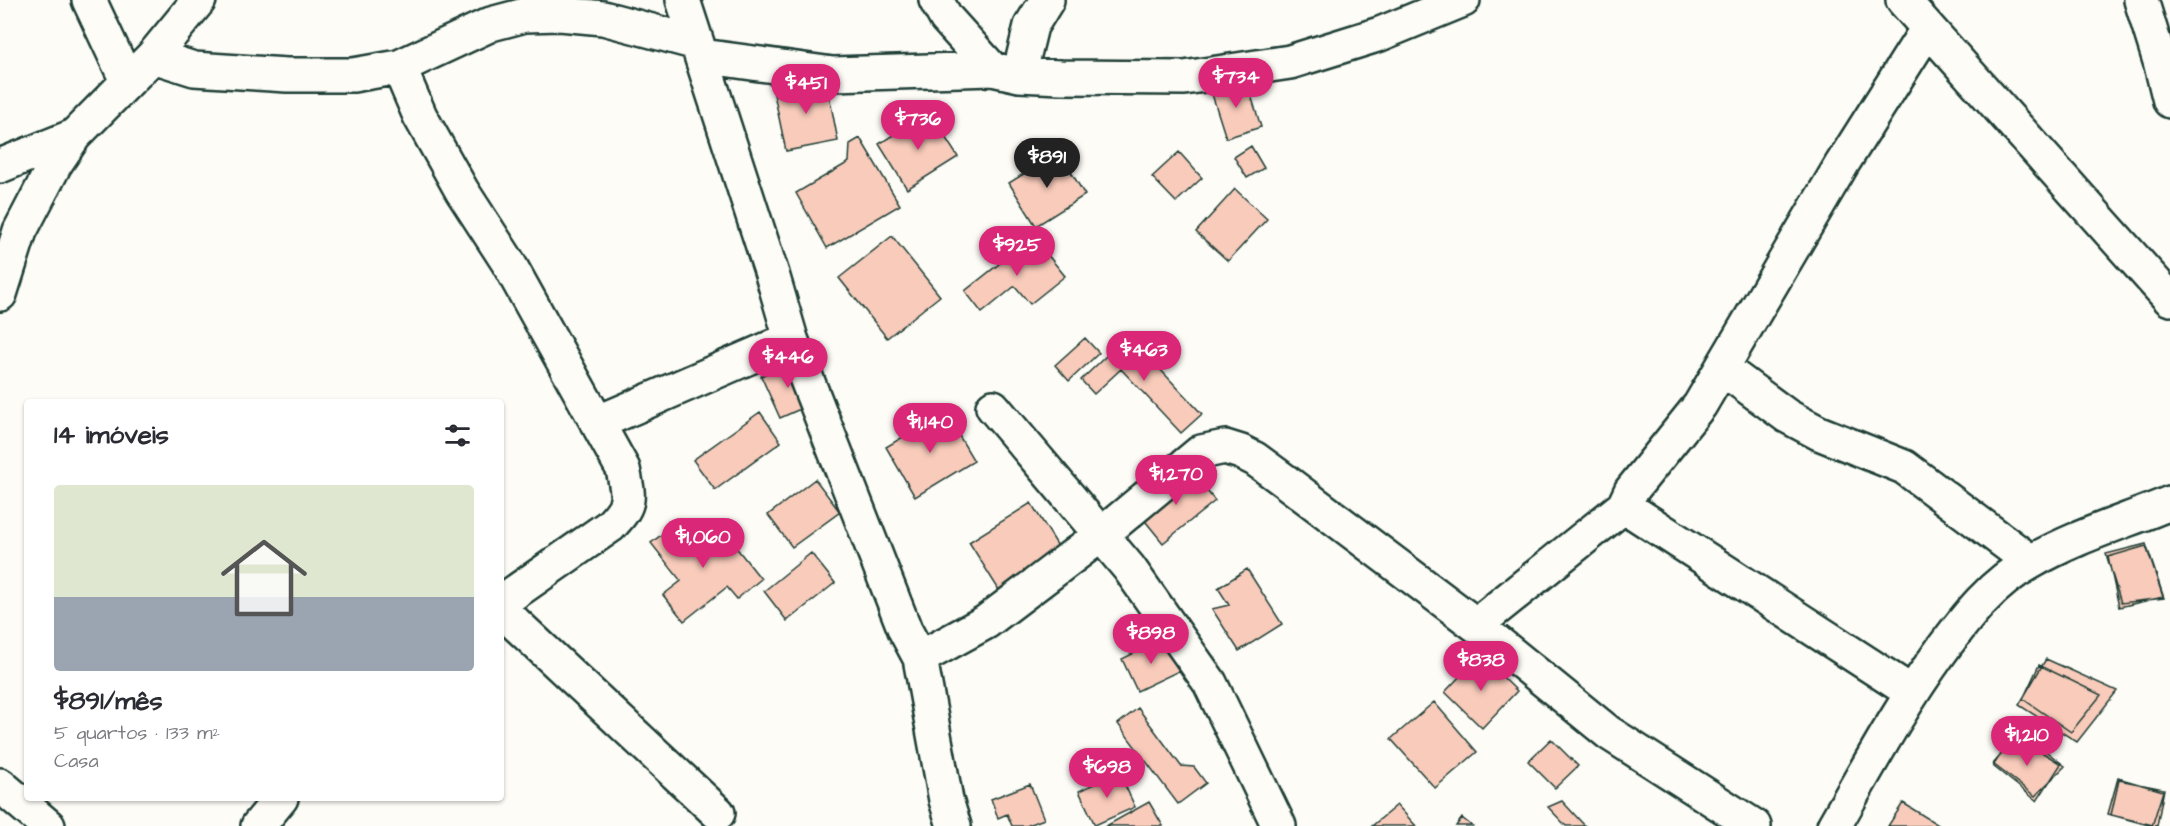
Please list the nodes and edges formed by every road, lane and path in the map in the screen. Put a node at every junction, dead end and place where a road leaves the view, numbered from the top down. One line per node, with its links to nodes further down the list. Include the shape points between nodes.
1 (89, 0): 14 (street)
2 (199, 0): 11 (street)
3 (684, 0): 10 (street)
4 (936, 0): 13 (street, via 946,18)
5 (1047, 0): 13 (street)
6 (1463, 0): 13 (street, via 1380,34 1290,62 1184,78)
7 (1903, 0): 9 (street)
8 (2140, 0): 15 (street)
9 (1928, 28): 19 (street); 21 (street, via 1842,164)
10 (699, 49): 12 (street, via 603,18 525,15 491,24); 13 (street, via 833,74); 20 (street)
11 (153, 56): 12 (street, via 194,69 277,75 353,75); 14 (street)
12 (399, 67): 23 (street, via 420,116 508,262)
13 (1006, 72)
14 (127, 81): 16 (street)
15 (2170, 101)
16 (74, 136): 17 (street); 18 (street, via 20,231)
17 (0, 166)
18 (0, 294)
19 (2170, 299)
20 (791, 339): 23 (street); 31 (street, via 905,630)
21 (1722, 368): 25 (street, via 1700,405 1631,491); 27 (street, via 1787,416 1819,434 1904,467)
22 (993, 406): 26 (street)
23 (597, 423): 28 (street, via 623,469 628,495 625,510 610,526)
24 (2170, 503): 27 (street)
25 (1624, 506): 30 (street); 32 (street)
26 (1102, 534): 30 (street, via 1201,452 1225,447 1255,459); 31 (street, via 986,622); 39 (street, via 1210,683)
27 (2031, 562): 32 (street, via 1991,590)
28 (504, 600)
29 (504, 613): 35 (street)
30 (1476, 625): 40 (street, via 1609,733)
31 (920, 658): 38 (street)
32 (1911, 692): 41 (street)
33 (0, 785): 36 (street)
34 (279, 801): 37 (street)
35 (718, 813)
36 (48, 826)
37 (258, 826)
38 (954, 826)
39 (1279, 826)
40 (1754, 826)
41 (1834, 826)

